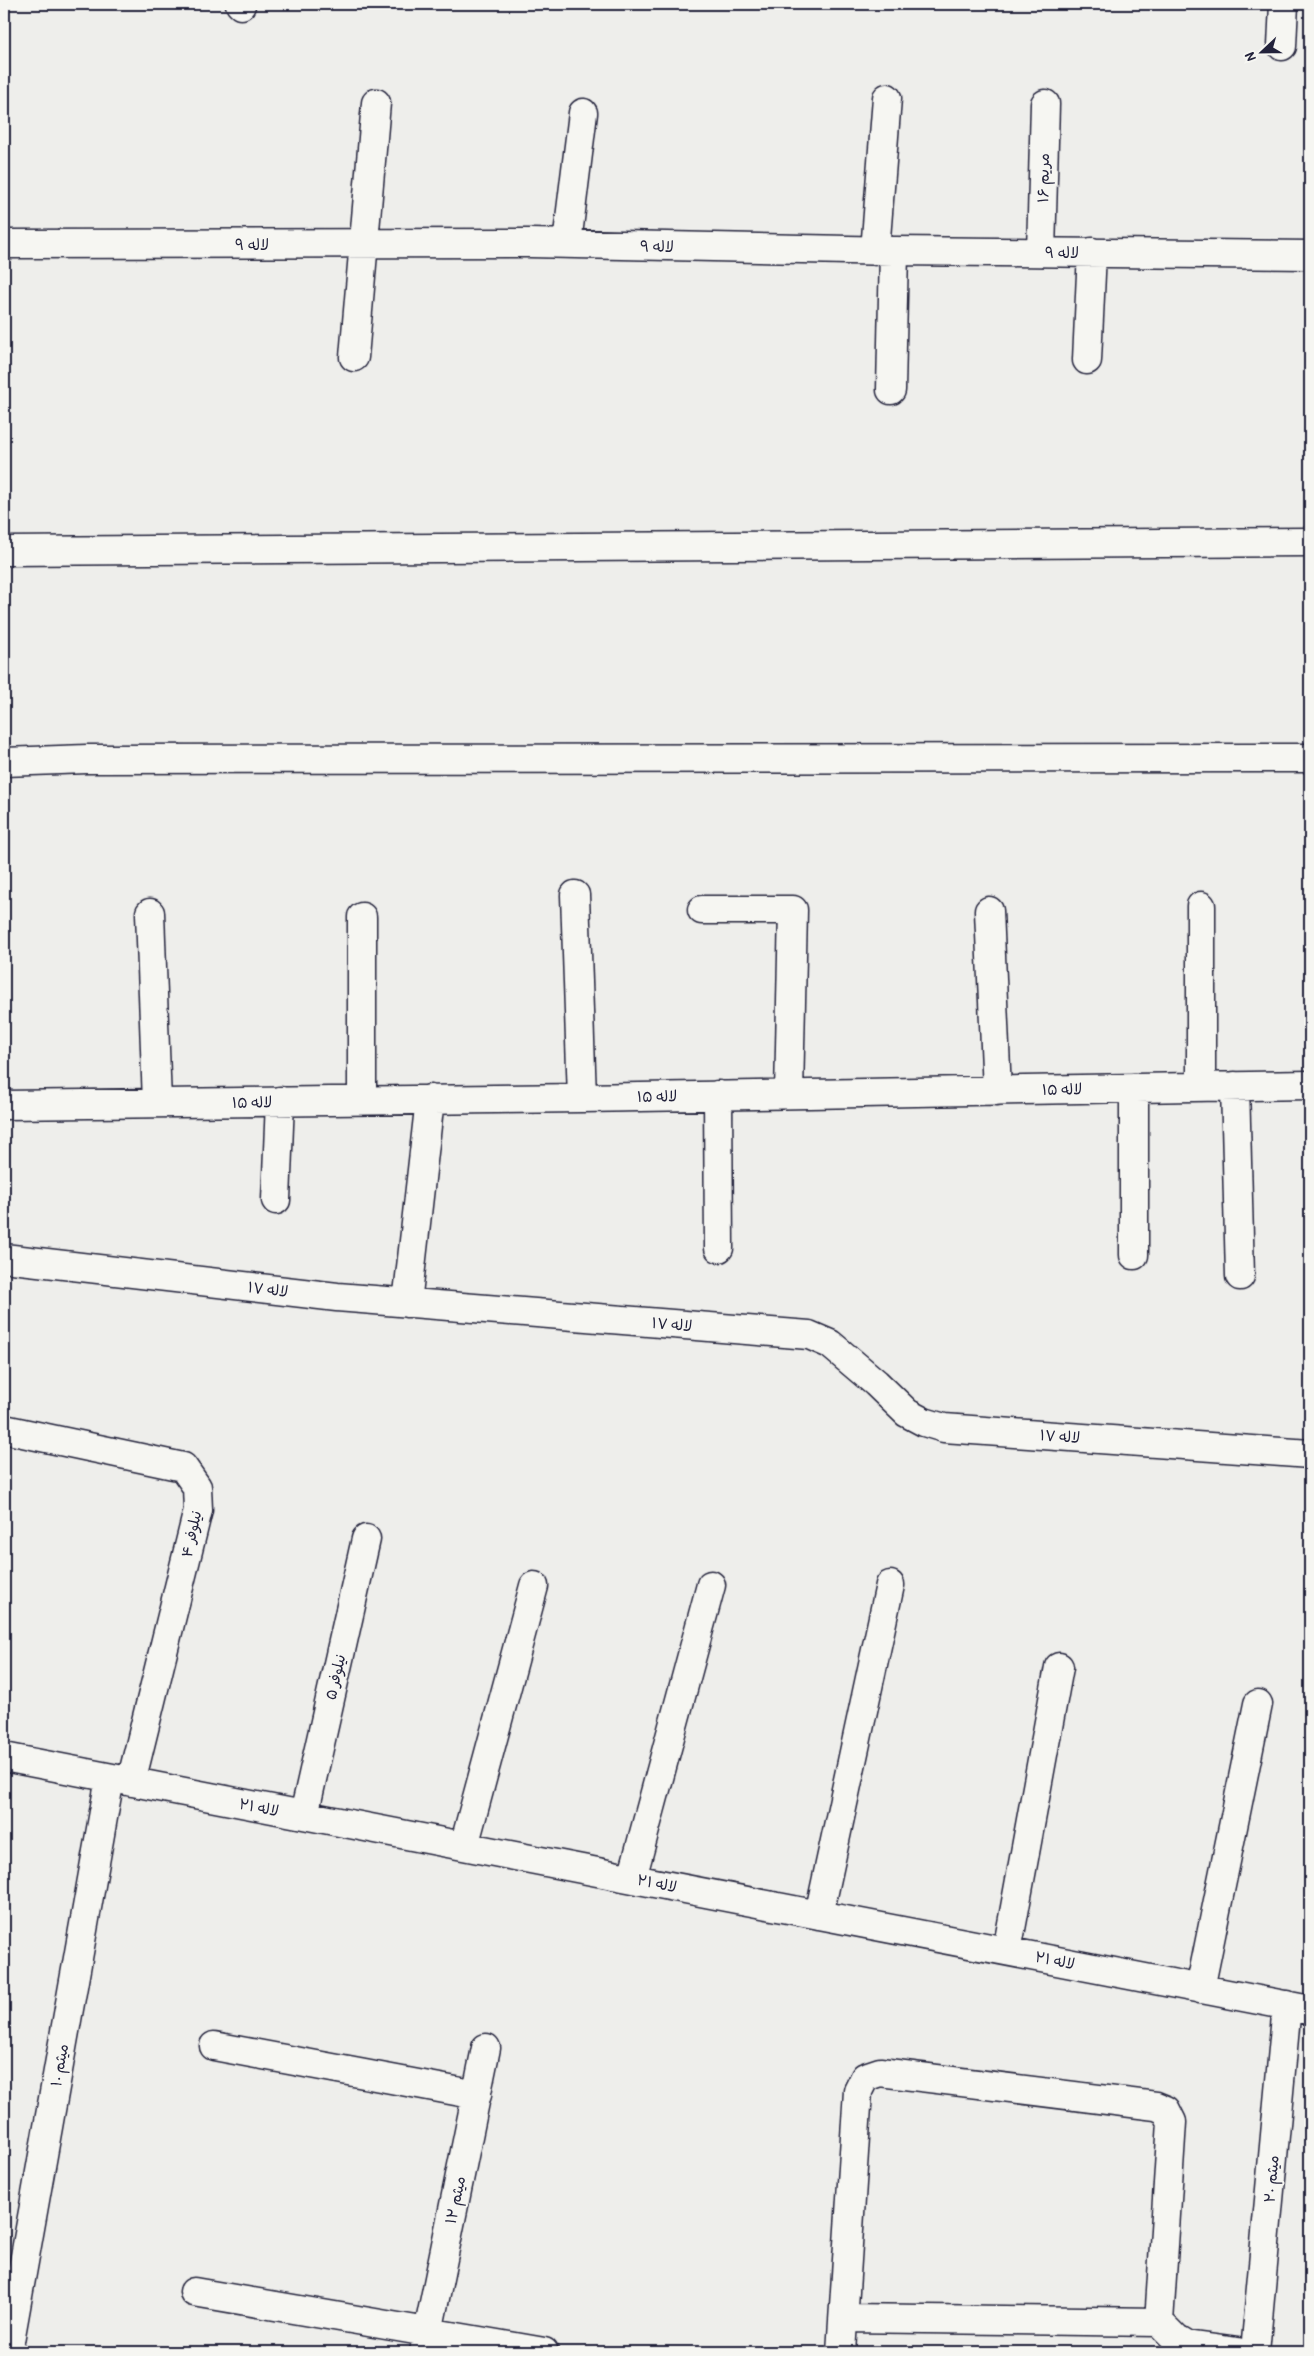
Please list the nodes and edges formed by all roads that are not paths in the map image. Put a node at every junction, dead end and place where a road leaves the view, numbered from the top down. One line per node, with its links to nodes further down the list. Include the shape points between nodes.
1 (1284, 4): 2 (street)
2 (1282, 46)
3 (887, 98): 10 (street)
4 (376, 103): 7 (street)
5 (1045, 104): 11 (street, مریم ۱۶)
6 (583, 113): 8 (street)
7 (364, 243): 8 (street, لاله ۹); 9 (street, لاله ۹); 14 (street)
8 (567, 243): 10 (street, لاله ۹)
9 (4, 244)
10 (885, 251): 11 (street, لاله ۹); 16 (street)
11 (1041, 252): 12 (street, لاله ۹)
12 (1092, 252): 13 (street, لاله ۹); 15 (street)
13 (1310, 254)
14 (354, 357)
15 (1087, 360)
16 (891, 390)
17 (1310, 542): 18 (street)
18 (4, 551)
19 (1310, 758): 20 (street, via 87,759)
20 (4, 762)
21 (575, 895): 34 (street)
22 (1201, 906): 29 (street)
23 (702, 910): 32 (street, via 793,910)
24 (989, 911): 31 (street)
25 (150, 913): 38 (street)
26 (362, 917): 36 (street)
27 (1310, 1085): 28 (street, لاله ۱۵)
28 (1235, 1086): 29 (street, لاله ۱۵); 44 (street)
29 (1201, 1087): 30 (street, لاله ۱۵)
30 (1134, 1088): 31 (street, لاله ۱۵); 42 (street)
31 (997, 1091): 32 (street, لاله ۱۵)
32 (789, 1094): 33 (street, لاله ۱۵)
33 (718, 1095): 34 (street, لاله ۱۵); 41 (street)
34 (582, 1098): 35 (street, لاله ۱۵)
35 (430, 1099): 36 (street, لاله ۱۵); 45 (street)
36 (362, 1100): 37 (street, لاله ۱۵)
37 (280, 1101): 38 (street, لاله ۱۵); 40 (street)
38 (157, 1103): 39 (street, لاله ۱۵)
39 (4, 1105)
40 (276, 1200)
41 (719, 1248)
42 (1134, 1254)
43 (4, 1258): 45 (street, لاله ۱۷)
44 (1240, 1276)
45 (407, 1303): 47 (street, لاله ۱۷, via 809,1335 830,1344 907,1413 944,1428)
46 (4, 1429): 55 (street, نیلوفر ۴, via 183,1467 197,1488 198,1510)
47 (1310, 1454)
48 (366, 1539): 56 (street, نیلوفر ۵)
49 (711, 1585): 58 (street)
50 (890, 1585): 59 (street)
51 (534, 1586): 57 (street)
52 (1059, 1668): 60 (street)
53 (1258, 1704): 61 (street)
54 (4, 1757): 55 (street, لاله ۲۱)
55 (121, 1780): 56 (street, لاله ۲۱); 70 (street, میثم ۱۰)
56 (304, 1815): 57 (street, لاله ۲۱)
57 (464, 1846): 58 (street, لاله ۲۱)
58 (632, 1878): 59 (street, لاله ۲۱)
59 (819, 1915): 60 (street, لاله ۲۱)
60 (1007, 1951): 61 (street, لاله ۲۱)
61 (1200, 1988): 62 (street, لاله ۲۱)
62 (1299, 2007): 74 (street, میثم ۲۰)
63 (214, 2046): 65 (street)
64 (486, 2048): 65 (street, میثم ۱۲)
65 (477, 2095): 69 (street, میثم ۱۲)
66 (194, 2292): 69 (street)
67 (845, 2318): 68 (street); 68 (street, via 858,2091 865,2077 880,2072 1156,2106 1166,2110 1172,2122); 72 (street)
68 (1159, 2322): 73 (street, via 1186,2345)
69 (426, 2342): 71 (street)
70 (8, 2352)
71 (544, 2352)
72 (841, 2352)
73 (1238, 2352)
74 (1255, 2352)

